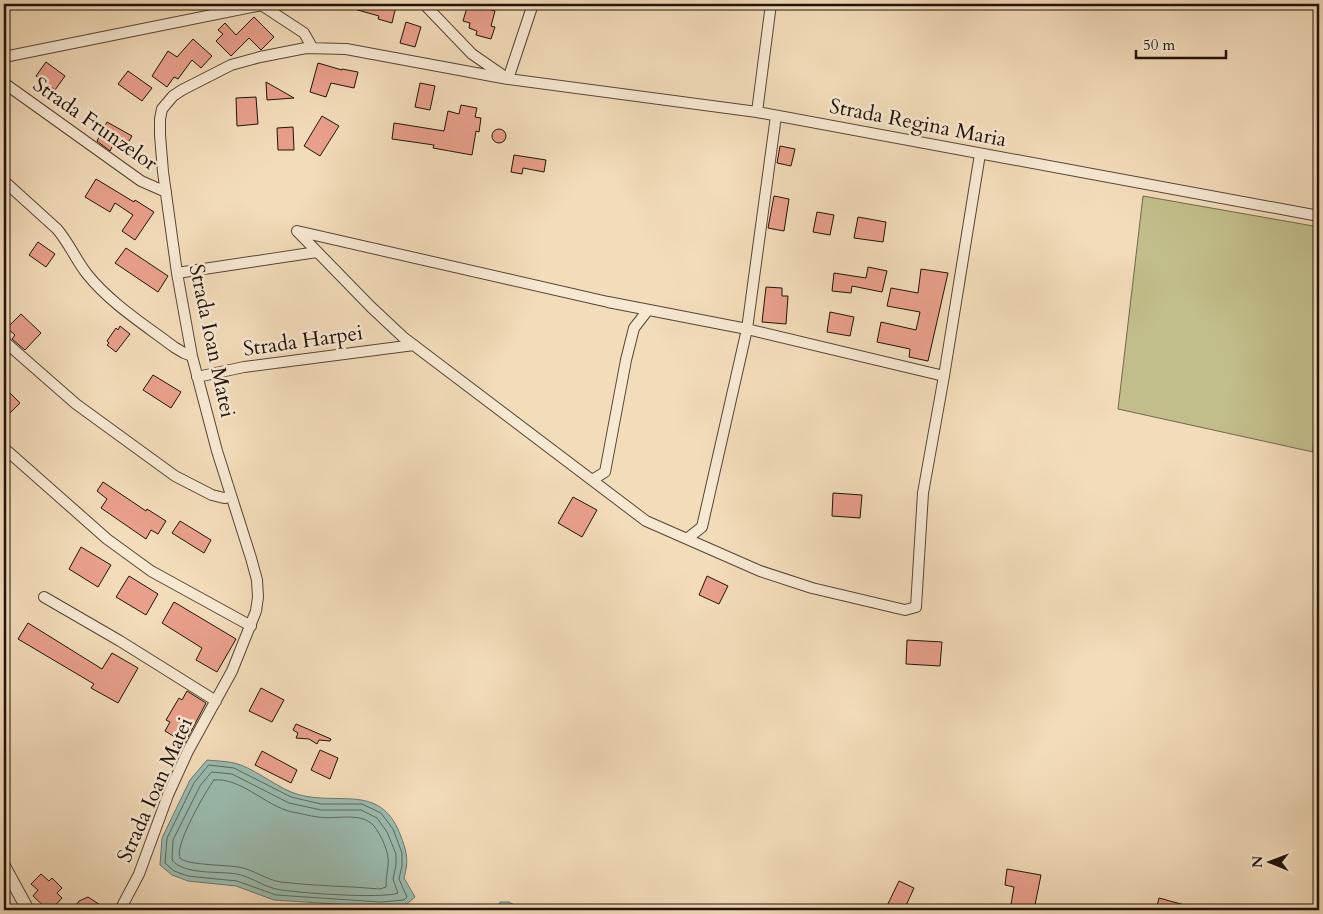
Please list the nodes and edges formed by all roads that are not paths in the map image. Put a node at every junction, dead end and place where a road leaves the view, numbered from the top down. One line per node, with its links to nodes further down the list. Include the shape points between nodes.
1 (261, 4): 5 (street, via 304,33); 6 (street)
2 (424, 4): 7 (street, Strada Regina Maria, via 472,54)
3 (533, 4): 7 (street)
4 (770, 4): 9 (street)
5 (312, 47): 7 (street, Strada Ioan Matei, via 346,49); 13 (street, Strada Ioan Matei, via 232,65 173,96 162,110 160,120)
6 (4, 56)
7 (508, 79): 9 (street, Strada Regina Maria)
8 (4, 83): 13 (street, Strada Frunzelor, via 141,182)
9 (757, 112): 10 (street, Strada Regina Maria)
10 (776, 116): 11 (street, Strada Regina Maria); 18 (street)
11 (980, 154): 14 (street, Strada Regina Maria); 22 (street)
12 (4, 181): 21 (street, via 60,233 87,274 109,296 174,347)
13 (166, 192): 16 (street, Strada Ioan Matei)
14 (1319, 216)
15 (317, 252): 16 (street); 17 (street, via 296,231); 20 (street)
16 (177, 273): 21 (street, Strada Ioan Matei)
17 (648, 310): 18 (street); 25 (street, via 634,328 605,472)
18 (747, 329): 22 (street); 27 (street, via 702,527)
19 (4, 341): 26 (street, via 76,404 175,476 219,498)
20 (414, 345): 23 (street, Strada Harpei, via 244,367); 25 (street)
21 (192, 356): 23 (street, Strada Ioan Matei)
22 (944, 376): 27 (street, via 923,493 916,607 904,610 812,588 760,571)
23 (197, 377): 26 (street, Strada Ioan Matei)
24 (4, 448): 29 (street, via 107,539 151,571)
25 (592, 480): 27 (street, via 646,521)
26 (230, 497): 29 (street, Strada Ioan Matei, via 257,580 258,597)
27 (688, 538)
28 (44, 597): 30 (street)
29 (251, 626): 30 (street, Strada Ioan Matei)
30 (216, 701): 33 (street, Strada Ioan Matei, via 188,751 139,874)
31 (4, 866): 32 (street)
32 (28, 910)
33 (120, 910)

